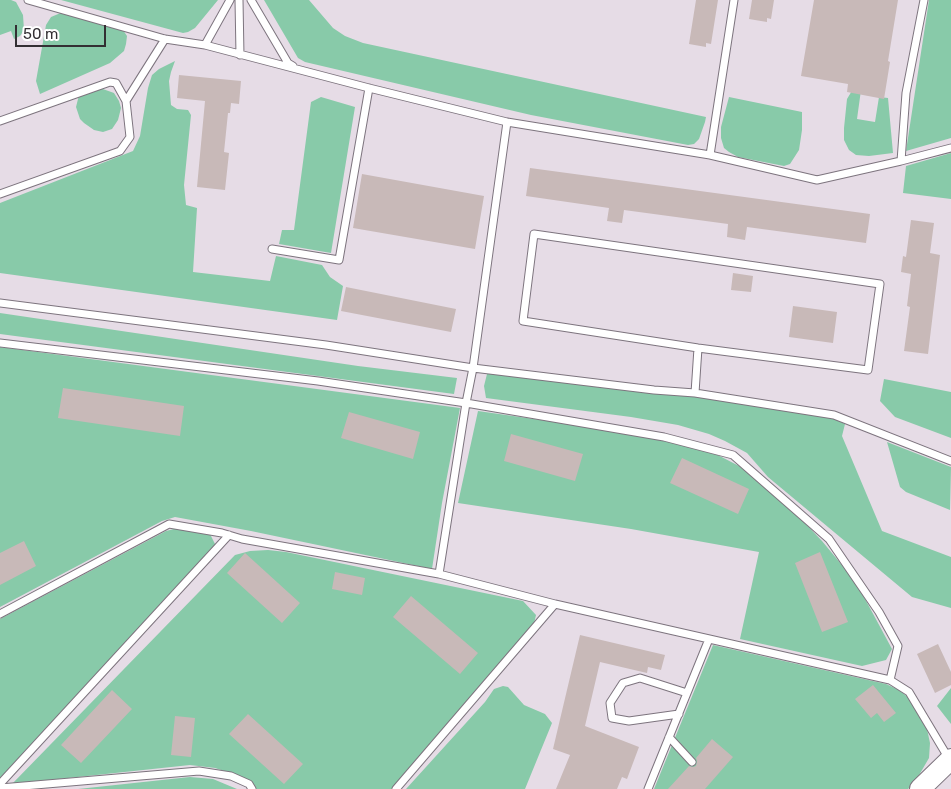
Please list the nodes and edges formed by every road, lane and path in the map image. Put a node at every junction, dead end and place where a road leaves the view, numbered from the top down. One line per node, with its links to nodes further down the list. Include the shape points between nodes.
1 (28, 0): 7 (lane)
2 (230, 0): 8 (lane)
3 (239, 0): 9 (lane)
4 (251, 0): 10 (lane, via 288,63)
5 (734, 0): 16 (lane)
6 (924, 0): 17 (lane, via 906,93)
7 (165, 39): 8 (lane); 12 (lane)
8 (206, 45): 9 (lane)
9 (240, 55): 10 (lane)
10 (300, 70): 11 (lane)
11 (369, 88): 14 (lane); 19 (lane, via 339,260)
12 (126, 101): 13 (lane, via 116,83 110,82); 18 (lane, via 130,138 120,151)
13 (0, 121)
14 (507, 122): 16 (lane); 23 (lane)
15 (951, 148): 17 (lane)
16 (710, 155): 17 (lane, via 817,180)
17 (901, 161)
18 (0, 194)
19 (272, 249)
20 (0, 303): 23 (lane, via 326,345)
21 (0, 343): 25 (lane)
22 (698, 348): 22 (lane, via 522,321 534,234 880,284 868,370); 24 (lane)
23 (473, 368): 24 (lane); 25 (lane)
24 (695, 392): 26 (lane, via 834,415)
25 (466, 403): 28 (lane); 32 (lane, via 664,437 733,456 829,539 898,646)
26 (951, 461)
27 (229, 535): 28 (lane); 30 (lane, via 169,524); 38 (lane)
28 (438, 574): 29 (lane)
29 (555, 604): 31 (lane); 41 (lane)
30 (0, 614)
31 (709, 640): 32 (lane); 33 (lane)
32 (890, 680): 36 (lane, via 909,692)
33 (687, 693): 34 (lane); 34 (lane, via 640,678 622,683 610,703 612,718 629,721)
34 (679, 714): 35 (lane)
35 (670, 737): 37 (lane); 42 (lane)
36 (951, 760): 43 (street)
37 (692, 762)
38 (0, 784)
39 (0, 788): 40 (lane, via 199,771 231,776 249,784)
40 (252, 789)
41 (396, 789)
42 (648, 789)
43 (920, 789)

